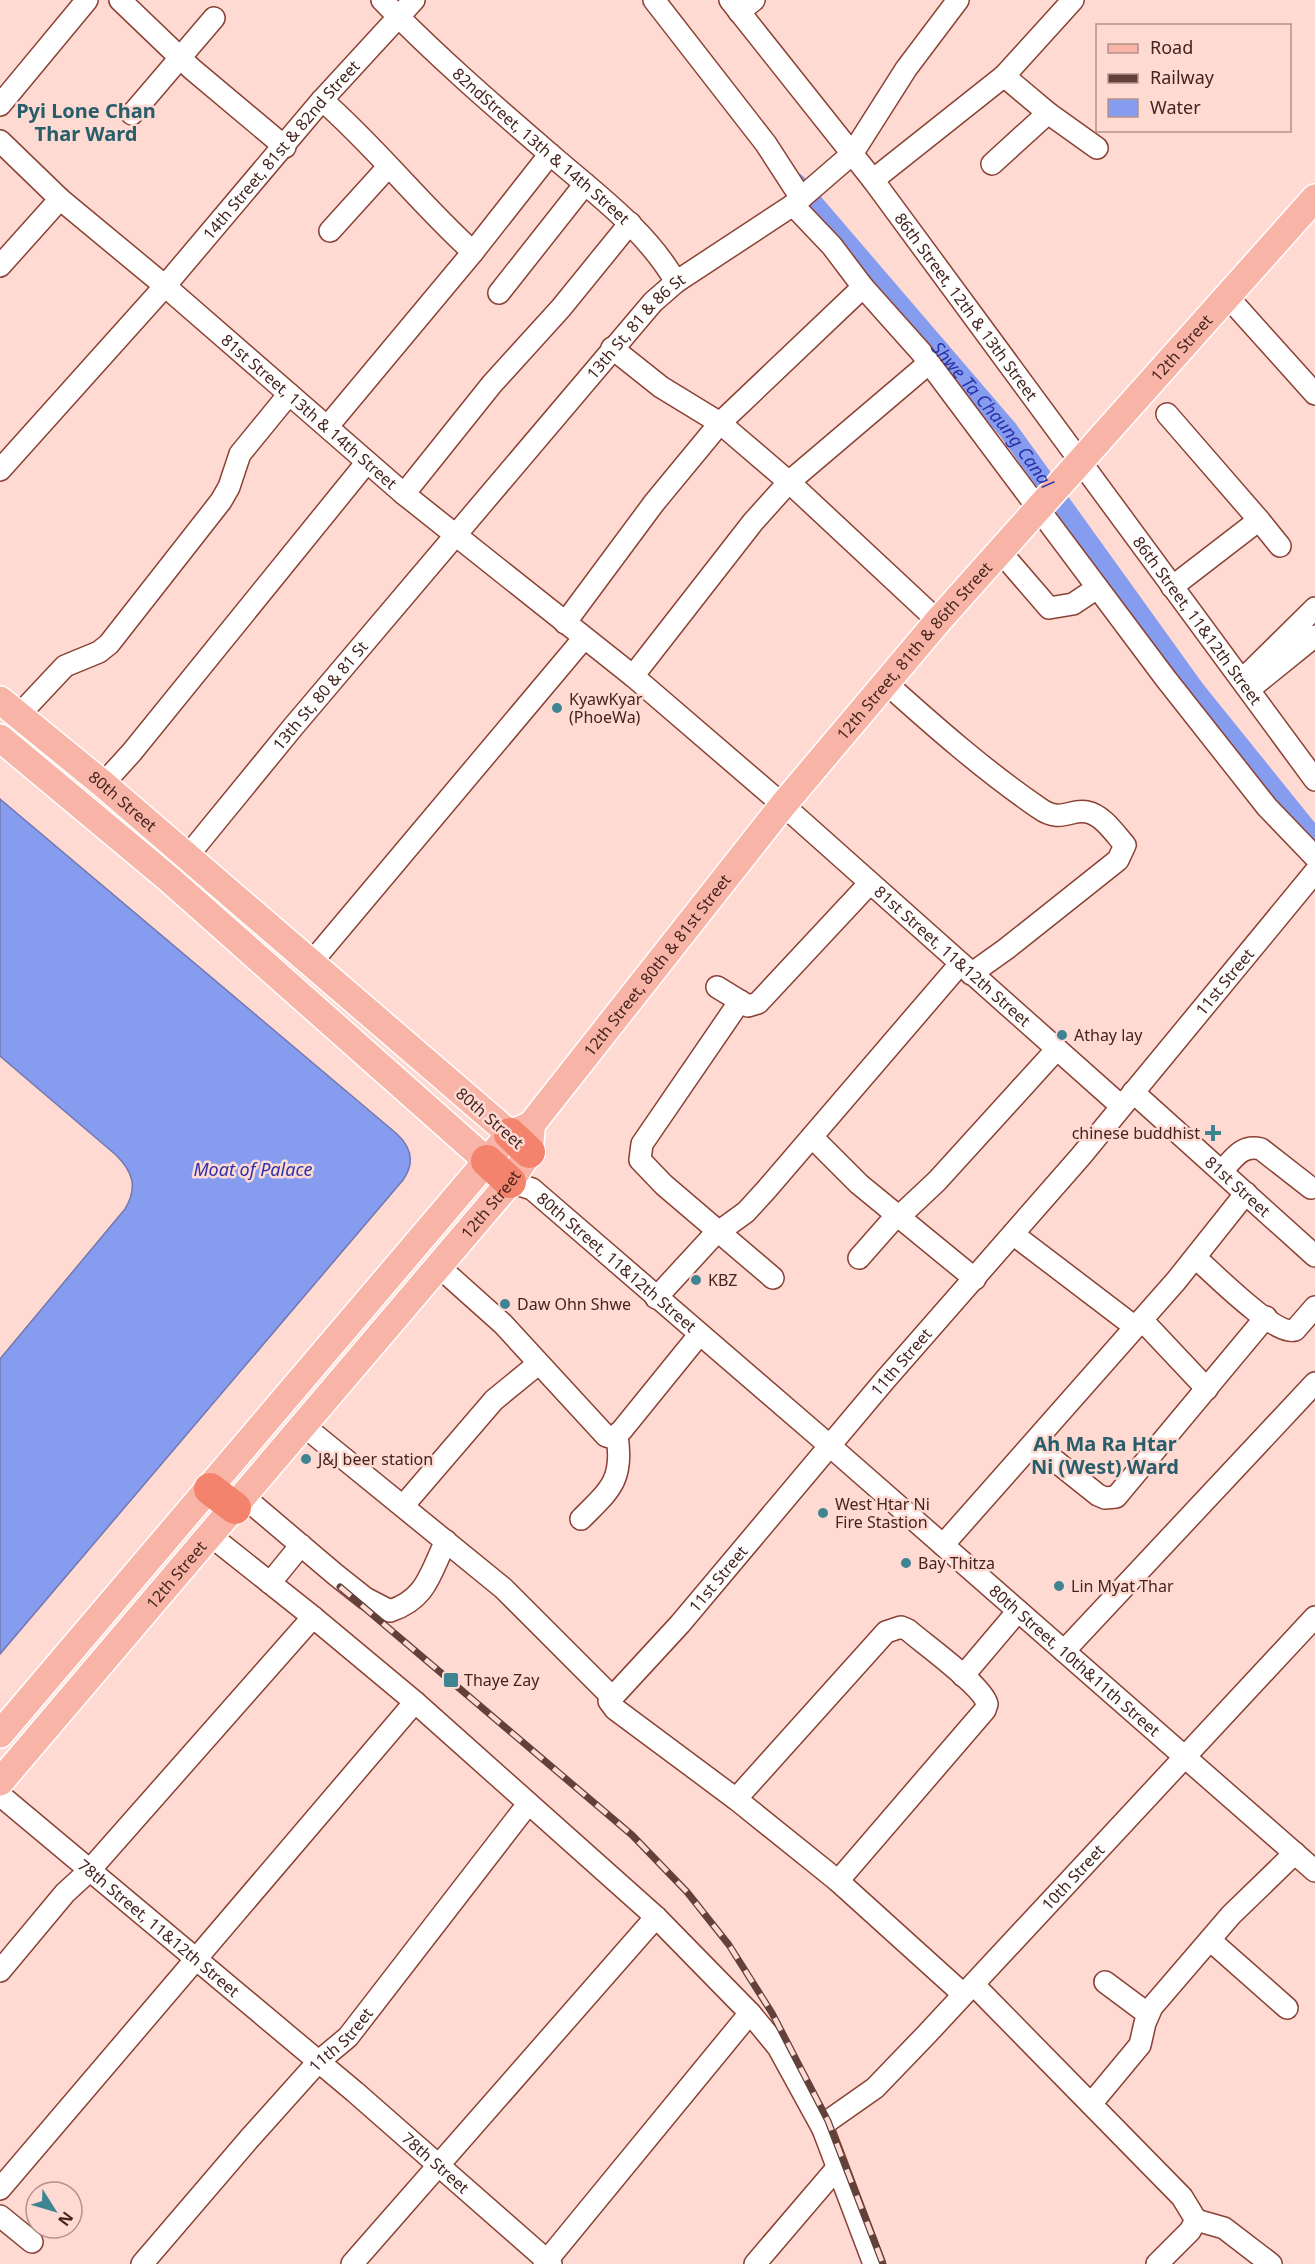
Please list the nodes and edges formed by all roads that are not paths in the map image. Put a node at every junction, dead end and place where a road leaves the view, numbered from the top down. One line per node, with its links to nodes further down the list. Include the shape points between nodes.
1 (87, 0): 14 (street)
2 (120, 0): 11 (street)
3 (382, 0): 9 (street, 82ndStreet, 13th & 14th Street)
4 (414, 0): 9 (street, 14th Street, 81st & 82nd Street)
5 (654, 0): 28 (street, via 766,144)
6 (958, 0): 21 (street, 13th St, 81 & 86 St, via 906,69)
7 (1072, 0): 12 (street)
8 (741, 4): 21 (street, 86th Street, 12th & 13th Street)
9 (398, 16): 13 (street, 14th Street, 81st & 82nd Street); 20 (street, 82ndStreet, 13th & 14th Street)
10 (214, 18): 11 (street)
11 (182, 60): 16 (street); 18 (street)
12 (1004, 76): 15 (street); 24 (street)
13 (322, 100): 18 (street, 14th Street, 81st & 82nd Street); 23 (street, via 354,128)
14 (0, 105)
15 (1048, 113): 19 (street); 22 (street)
16 (132, 114)
17 (0, 141): 27 (street, 81st Street, 13th & 14th Street)
18 (285, 147): 34 (street, 14th Street, 81st & 82nd Street)
19 (1097, 148)
20 (550, 154): 25 (street, 82ndStreet, 13th & 14th Street); 31 (street)
21 (852, 154): 24 (street, 86th Street, 12th & 13th Street); 28 (street, 13th St, 81 & 86 St)
22 (992, 164)
23 (388, 167): 30 (street); 31 (street)
24 (873, 180): 46 (street, 86th Street, 12th & 13th Street)
25 (585, 184): 29 (street, 82ndStreet, 13th & 14th Street); 36 (street)
26 (1315, 198): 37 (main road, 12th Street)
27 (60, 199): 32 (street); 34 (street, 81st Street, 13th & 14th Street)
28 (797, 201): 33 (street, 13th St, 81 & 86 St); 35 (street)
29 (630, 223): 33 (street, 82ndStreet, 13th & 14th Street); 49 (street)
30 (330, 231)
31 (473, 252): 44 (street)
32 (0, 266)
33 (676, 282): 38 (street, 13th St, 81 & 86 St)
34 (165, 286): 40 (street, 81st Street, 13th & 14th Street); 47 (street, 14th Street, 81st & 82nd Street)
35 (863, 287): 39 (street); 43 (street)
36 (499, 293)
37 (1227, 296): 41 (street); 46 (main road, 12th Street)
38 (612, 348): 43 (street, via 661,387); 52 (street, 13th St, 81 & 86 St)
39 (929, 363): 48 (street); 50 (street)
40 (290, 394): 44 (street, 81st Street, 13th & 14th Street); 65 (street, via 240,454 221,501 109,644 65,666)
41 (1315, 394)
42 (1167, 414): 51 (street)
43 (720, 423): 48 (street); 59 (street, via 654,503)
44 (328, 426): 45 (street, 81st Street, 13th & 14th Street)
45 (367, 462): 49 (street, 81st Street, 13th & 14th Street); 68 (street)
46 (1079, 462): 50 (main road, 12th Street); 55 (street, 86th Street, 11&12th Street)
47 (0, 470)
48 (789, 482): 58 (street); 62 (street)
49 (404, 494): 52 (street, 81st Street, 13th & 14th Street)
50 (1048, 495): 54 (main road, 12th Street, 81th & 86th Street); 56 (street)
51 (1259, 520): 53 (street); 55 (street)
52 (454, 536): 59 (street, 81st Street, 13th & 14th Street); 70 (street, 13th St, 80 & 81 St)
53 (1280, 546)
54 (999, 550): 56 (street, via 1049,608 1072,604); 58 (main road, 12th Street, 81th & 86th Street)
55 (1172, 587): 64 (street, 86th Street, 11&12th Street)
56 (1097, 588): 71 (street, via 1267,807)
57 (1315, 608): 64 (street)
58 (938, 621): 63 (main road, 12th Street, 81th & 86th Street)
59 (565, 623): 61 (street, 81st Street, 13th & 14th Street)
60 (1315, 636): 64 (street)
61 (584, 638): 62 (street, 81st Street, 13th & 14th Street); 75 (street)
62 (633, 676): 69 (street, 81st Street, 11&12th Street)
63 (886, 683): 69 (main road, 12th Street, 81th & 86th Street); 76 (street, via 1041,810 1065,816 1086,811 1098,816 1125,845 1118,860 1006,950)
64 (1245, 685): 67 (street, 86th Street, 11&12th Street)
65 (9, 708): 68 (main road, 80th Street)
66 (0, 738): 73 (main road, 80th Street)
67 (1315, 780)
68 (103, 783): 70 (main road, 80th Street)
69 (783, 805): 74 (street, 81st Street, 11&12th Street); 81 (main road, 12th Street, 80th & 81st Street)
70 (188, 856): 73 (street, 13th St, 80 & 81 St); 75 (main road, 80th Street)
71 (1315, 857)
72 (1315, 872): 80 (street, 11st Street)
73 (169, 879): 84 (main road, 80th Street)
74 (869, 884): 76 (street, 81st Street, 11&12th Street); 78 (street, via 765,996 748,1006)
75 (312, 963): 81 (main road, 80th Street)
76 (965, 969): 79 (street, 81st Street, 11&12th Street); 82 (street)
77 (717, 987): 78 (street)
78 (740, 1001): 88 (street, via 640,1150 639,1160)
79 (1057, 1049): 80 (street, 81st Street, 11&12th Street); 87 (street, via 937,1181)
80 (1127, 1099): 83 (street, 81st Street); 89 (street, 11st Street)
81 (523, 1137): 84 (main road, 12th Street); 84 (street, 80th Street)
82 (812, 1137): 87 (street); 88 (street, via 753,1204)
83 (1222, 1171): 85 (street, via 1243,1148 1253,1147); 86 (street, 81st Street)
84 (510, 1178): 93 (main road, 12th Street); 96 (street, 80th Street, 11&12th Street); 108 (main road, 12th Street)
85 (1311, 1188)
86 (1246, 1193): 90 (street, 81st Street); 92 (street)
87 (896, 1216): 91 (street); 95 (street)
88 (721, 1231): 94 (street); 96 (street)
89 (1013, 1234): 95 (street, 11th Street); 99 (street)
90 (1315, 1256)
91 (859, 1258)
92 (1196, 1258): 98 (street); 99 (street)
93 (437, 1265): 101 (street, via 503,1324); 104 (main road, 12th Street)
94 (773, 1278)
95 (975, 1279): 107 (street, 11th Street)
96 (656, 1298): 100 (street, 80th Street, 11&12th Street)
97 (1315, 1307): 98 (street, via 1299,1326 1289,1331)
98 (1266, 1317): 103 (street)
99 (1138, 1324): 103 (street); 106 (street)
100 (699, 1335): 105 (street); 107 (street, 80th Street, 11&12th Street)
101 (538, 1364): 105 (street, via 606,1436); 110 (street, via 494,1400)
102 (1315, 1383): 120 (street)
103 (1207, 1389): 106 (street, via 1116,1497 1098,1495)
104 (304, 1426): 109 (main road, 12th Street); 110 (street)
105 (617, 1436): 111 (street, via 621,1460 615,1479 601,1502)
106 (1034, 1444): 115 (street)
107 (830, 1446): 115 (street, 80th Street, 10th&11th Street); 123 (street, 11st Street)
108 (210, 1489): 109 (highway); 124 (main road, 12th Street)
109 (239, 1502): 112 (main road, 12th Street); 114 (street)
110 (403, 1506): 113 (street)
111 (581, 1519)
112 (211, 1536): 116 (street); 126 (main road, 12th Street)
113 (446, 1541): 114 (street, via 420,1596 390,1611 365,1598); 123 (street, via 503,1588)
114 (301, 1545): 116 (street)
115 (943, 1545): 117 (street, 80th Street, 10th&11th Street)
116 (270, 1583): 118 (street)
117 (1018, 1611): 120 (street, 80th Street, 10th&11th Street); 121 (street)
118 (313, 1617): 122 (street); 131 (street)
119 (1315, 1617): 125 (street, 10th Street)
120 (1064, 1651): 125 (street, 80th Street, 10th&11th Street)
121 (963, 1676): 128 (street, via 908,1630 892,1628); 133 (street, via 986,1698 985,1710)
122 (415, 1702): 129 (street); 136 (street)
123 (613, 1703): 128 (street)
124 (0, 1734)
125 (1186, 1757): 130 (street, 80th Street, 10th&11th Street); 139 (street, 10th Street)
126 (0, 1782)
127 (0, 1795): 131 (street, 78th Street, 11&12th Street)
128 (736, 1799): 133 (street)
129 (528, 1804): 134 (street); 143 (street, 11th Street, via 348,2037)
130 (1294, 1853): 132 (street, 80th Street, 10th&11th Street); 135 (street)
131 (89, 1871): 136 (street, 78th Street, 11&12th Street); 137 (street, via 65,1893)
132 (1315, 1871)
133 (838, 1881): 139 (street)
134 (656, 1917): 141 (street); 146 (street)
135 (1210, 1940): 140 (street); 142 (street)
136 (197, 1961): 143 (street, 78th Street, 11&12th Street); 148 (street)
137 (0, 1971)
138 (1105, 1982): 142 (street)
139 (969, 1989): 144 (street); 145 (street, 10th Street, via 875,2088 828,2121)
140 (1287, 2008)
141 (750, 2013): 145 (street, via 778,2047); 152 (street)
142 (1148, 2013): 144 (street, via 1140,2045)
143 (318, 2062): 146 (street, 78th Street); 153 (street, 11th Street)
144 (1091, 2104): 150 (street, via 1182,2197)
145 (823, 2129): 147 (street)
146 (438, 2165): 152 (street, 78th Street); 154 (street)
147 (837, 2168): 155 (street); 156 (street)
148 (0, 2188)
149 (0, 2216): 151 (street)
150 (1196, 2220): 157 (street); 158 (street, via 1224,2228)
151 (32, 2242)
152 (548, 2263)
153 (142, 2264)
154 (352, 2264)
155 (755, 2264)
156 (874, 2264)
157 (1157, 2264)
158 (1271, 2264)

